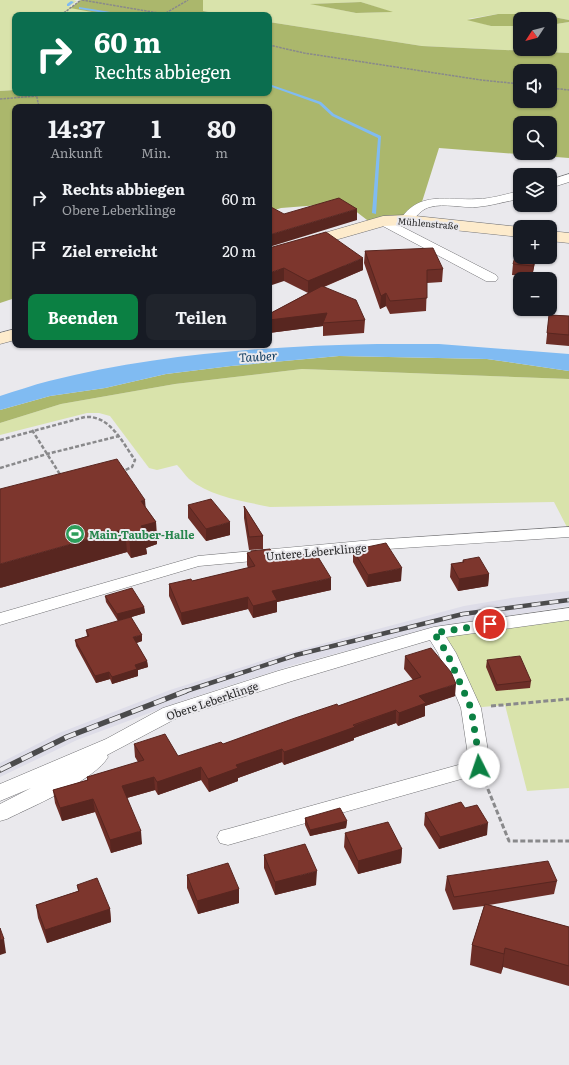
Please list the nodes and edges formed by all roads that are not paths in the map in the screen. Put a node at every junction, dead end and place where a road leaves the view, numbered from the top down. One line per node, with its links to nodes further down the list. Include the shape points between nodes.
1 (569, 178): 2 (street)
2 (557, 182)
3 (513, 196): 4 (street, via 477,203 431,202 421,205 410,213)
4 (406, 220): 5 (main road, Mühlenstraße); 6 (main road, Mühlenstraße)
5 (384, 221): 9 (main road, Mühlenstraße); 10 (street)
6 (513, 231)
7 (557, 237): 8 (main road)
8 (569, 238)
9 (272, 253)
10 (491, 278)
11 (12, 335): 12 (main road)
12 (0, 339)
13 (569, 532): 15 (street, Untere Leberklinge, via 372,545 198,561)
14 (569, 614): 16 (street, Obere Leberklinge)
15 (0, 619)
16 (434, 633): 17 (street, Obere Leberklinge, via 285,676 170,713); 20 (street, via 447,653 471,708 479,767)
17 (113, 744): 18 (street, Obere Leberklinge); 19 (street, via 79,772)
18 (0, 793)
19 (0, 813)
20 (228, 837)

